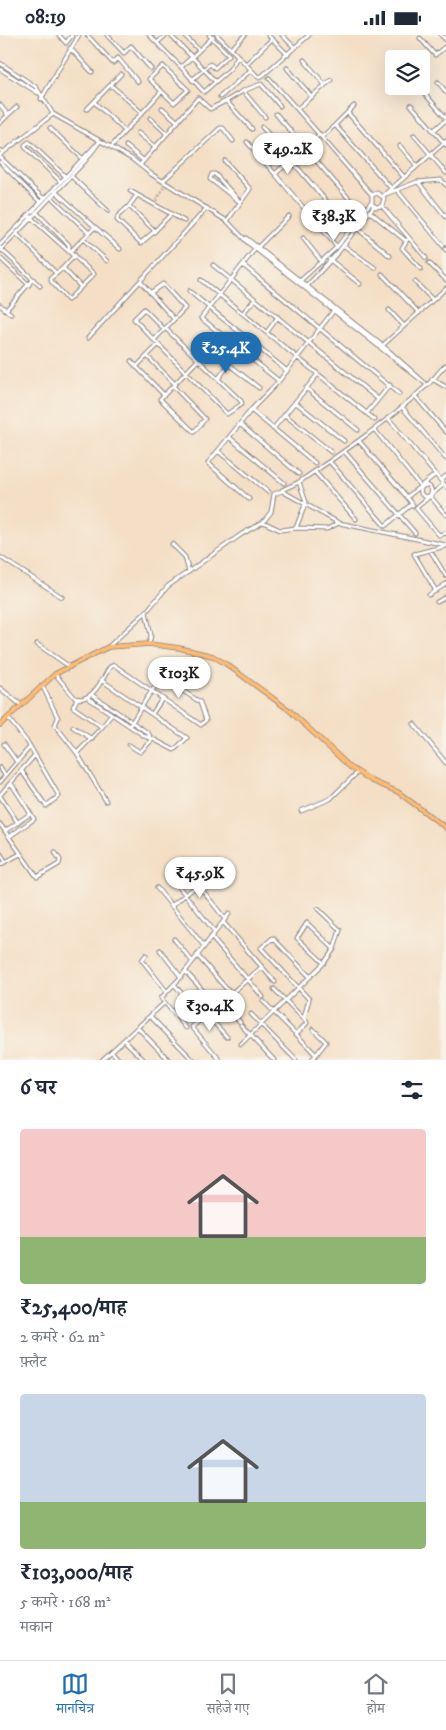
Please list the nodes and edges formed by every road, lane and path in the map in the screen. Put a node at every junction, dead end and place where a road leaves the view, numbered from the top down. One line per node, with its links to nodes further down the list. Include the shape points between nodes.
1 (59, 35): 2 (street, via 66,43)
2 (72, 35)
3 (79, 35): 24 (street)
4 (87, 35): 33 (street, via 113,63)
5 (107, 35): 28 (street)
6 (149, 35): 22 (street)
7 (166, 35): 22 (street)
8 (170, 35): 32 (street)
9 (184, 35): 26 (street)
10 (216, 35): 17 (street); 27 (street)
11 (246, 35): 27 (street)
12 (268, 35): 19 (street)
13 (282, 35): 25 (street)
14 (302, 35): 20 (street)
15 (309, 35): 20 (street)
16 (441, 35): 21 (street)
17 (210, 37): 26 (street); 29 (street)
18 (420, 38): 23 (street, via 435,55)
19 (272, 39): 30 (street); 36 (street)
20 (305, 39): 25 (street)
21 (446, 40)
22 (157, 43): 37 (street)
23 (446, 46)
24 (70, 48): 43 (street); 60 (street)
25 (295, 48): 30 (street)
26 (199, 49): 32 (street)
27 (232, 50): 29 (street); 31 (street)
28 (124, 53): 33 (street); 40 (street, via 132,46)
29 (229, 55): 41 (street, via 217,67 210,64)
30 (288, 55): 42 (street, via 262,76 258,77)
31 (238, 56): 36 (street); 49 (street, via 230,69)
32 (192, 57): 37 (street); 41 (street)
33 (118, 59): 48 (street)
34 (304, 60): 52 (street)
35 (0, 63): 56 (street, via 36,87)
36 (246, 64): 42 (street)
37 (181, 67): 46 (street)
38 (287, 68): 59 (street)
39 (0, 69): 56 (street)
40 (151, 69)
41 (204, 70): 46 (street); 49 (street)
42 (251, 70): 58 (street)
43 (92, 72)
44 (121, 74): 51 (street)
45 (270, 78): 70 (street)
46 (192, 80): 49 (street, via 204,92)
47 (330, 80): 52 (street)
48 (138, 81)
49 (215, 81)
50 (438, 82): 55 (street)
51 (110, 85): 62 (street); 71 (street)
52 (325, 85): 59 (street)
53 (243, 91): 61 (street); 65 (street, via 262,83); 76 (street)
54 (161, 92): 54 (street, via 149,79 163,66 188,90 174,103); 71 (street)
55 (446, 92)
56 (38, 93): 60 (street)
57 (426, 95): 78 (street)
58 (220, 97)
59 (312, 97): 70 (street)
60 (41, 99): 74 (street)
61 (226, 101): 79 (street, via 210,109 198,98); 84 (street)
62 (94, 102): 69 (street); 85 (street)
63 (0, 105): 75 (street)
64 (411, 105): 86 (street)
65 (280, 106)
66 (354, 106): 73 (street)
67 (17, 107): 75 (street)
68 (162, 108): 79 (street)
69 (87, 109)
70 (297, 109): 90 (street)
71 (142, 113): 85 (street)
72 (276, 113): 99 (street)
73 (348, 113): 81 (street); 112 (street)
74 (53, 114): 91 (street); 100 (street)
75 (8, 115): 80 (street)
76 (266, 117)
77 (150, 118): 88 (street)
78 (446, 119): 86 (street)
79 (178, 122): 88 (street)
80 (0, 123)
81 (335, 125): 90 (street); 119 (street)
82 (262, 127): 103 (street)
83 (50, 128): 102 (street)
84 (252, 129)
85 (125, 131): 97 (street)
86 (433, 131): 94 (street)
87 (138, 133): 98 (street)
88 (167, 134): 98 (street)
89 (414, 135): 101 (street)
90 (321, 136): 99 (street); 124 (street)
91 (100, 141): 97 (street); 102 (street)
92 (233, 141): 116 (street, via 220,128)
93 (247, 142): 109 (street)
94 (445, 143): 101 (street)
95 (126, 146): 104 (street)
96 (400, 146): 108 (street)
97 (111, 147): 107 (street)
98 (155, 147): 104 (street)
99 (306, 147): 103 (street); 137 (street)
100 (1, 152): 127 (street)
101 (430, 155): 108 (street); 110 (street)
102 (83, 160): 111 (street)
103 (291, 160): 109 (street); 145 (street)
104 (144, 161): 107 (street)
105 (225, 161): 128 (street, via 249,187 250,191)
106 (0, 162): 127 (street)
107 (140, 165): 116 (street)
108 (417, 166): 112 (street)
109 (275, 173): 153 (street)
110 (446, 173)
111 (68, 177): 115 (street); 115 (street, via 30,142 25,145); 121 (street); 133 (street)
112 (404, 177): 119 (street)
113 (446, 179): 114 (street)
114 (441, 180): 117 (street); 118 (street)
115 (60, 181): 121 (street)
116 (163, 181): 132 (street)
117 (418, 182): 120 (street); 140 (street)
118 (446, 185)
119 (391, 189): 125 (street)
120 (397, 189): 125 (street); 156 (street)
121 (54, 190): 126 (street); 127 (street); 143 (street)
122 (130, 191): 123 (street)
123 (137, 195): 130 (street); 136 (street)
124 (372, 195): 125 (street); 129 (street)
125 (383, 196): 131 (street)
126 (51, 197): 127 (street); 148 (street)
127 (43, 202): 135 (street); 139 (street)
128 (240, 202): 128 (street, via 210,179 215,174); 142 (street)
129 (373, 204): 131 (street); 134 (street); 137 (street)
130 (129, 206): 146 (street); 146 (street, via 117,220 141,243)
131 (382, 206): 151 (street)
132 (207, 208): 142 (street); 178 (street)
133 (108, 211)
134 (369, 211): 144 (street); 151 (street)
135 (36, 213): 139 (street); 158 (street, via 69,245)
136 (171, 214): 141 (street); 146 (street)
137 (362, 215): 145 (street)
138 (289, 216): 155 (street)
139 (29, 217): 147 (street); 154 (street); 158 (street, via 64,250)
140 (446, 217)
141 (184, 221)
142 (227, 221): 155 (street)
143 (95, 227): 148 (street); 157 (street)
144 (356, 228): 152 (street); 160 (street)
145 (351, 230): 153 (street)
146 (154, 231)
147 (16, 233): 154 (street); 172 (street)
148 (89, 233): 150 (street)
149 (303, 238): 165 (street)
150 (83, 239): 158 (street); 164 (street)
151 (408, 240): 162 (street); 171 (street, via 402,248)
152 (343, 245): 163 (street); 170 (street)
153 (337, 247): 163 (street)
154 (0, 248): 174 (street)
155 (256, 248): 168 (street); 179 (street)
156 (445, 248)
157 (120, 249)
158 (70, 250): 159 (street)
159 (75, 255): 169 (street); 184 (street, via 94,274)
160 (390, 256)
161 (0, 258): 182 (street)
162 (426, 258)
163 (329, 259): 165 (street); 181 (street); 185 (street)
164 (107, 261)
165 (322, 262): 179 (street)
166 (429, 263): 177 (street)
167 (213, 265): 175 (street)
168 (243, 265): 175 (street); 204 (street)
169 (63, 268): 172 (street); 184 (street)
170 (375, 268)
171 (422, 269)
172 (56, 273): 184 (street, via 51,281 68,300)
173 (382, 274): 198 (street)
174 (33, 279): 182 (street); 183 (street)
175 (231, 279): 189 (street); 190 (street)
176 (201, 280): 189 (street)
177 (446, 280)
178 (140, 281): 188 (street); 206 (street)
179 (299, 282): 185 (street)
180 (415, 282): 191 (street)
181 (360, 284)
182 (28, 285): 194 (street)
183 (40, 286)
184 (81, 287)
185 (306, 287): 195 (street)
186 (446, 288): 191 (street)
187 (189, 291): 193 (street)
188 (150, 293): 201 (street); 201 (street, via 163,284 185,308)
189 (220, 294): 193 (street); 197 (street)
190 (255, 299): 197 (street); 200 (street)
191 (433, 300): 198 (street)
192 (0, 305): 194 (street)
193 (210, 307): 212 (street, via 201,318); 220 (street)
194 (6, 310): 199 (street)
195 (334, 310): 204 (street); 211 (street); 226 (street)
196 (389, 310): 202 (street)
197 (243, 313): 205 (street)
198 (419, 313): 202 (street)
199 (11, 314)
200 (278, 317): 205 (street); 208 (street)
201 (174, 319): 203 (street)
202 (404, 326): 211 (street)
203 (164, 329): 207 (street); 207 (street, via 144,309 141,310 134,319); 215 (street)
204 (321, 329): 208 (street); 228 (street)
205 (267, 332): 214 (street)
206 (88, 337)
207 (154, 340): 209 (street)
208 (310, 343): 214 (street); 235 (street)
209 (158, 345): 213 (street); 221 (street)
210 (204, 345): 217 (street)
211 (382, 346): 226 (street)
212 (240, 350): 217 (street); 225 (street)
213 (147, 356): 219 (street); 227 (street)
214 (298, 358): 220 (street); 222 (street)
215 (198, 360): 221 (street); 223 (street)
216 (131, 361): 219 (street)
217 (229, 365): 223 (street); 230 (street)
218 (446, 365): 224 (street)
219 (136, 367): 233 (street)
220 (287, 371): 225 (street)
221 (186, 373): 223 (street, via 229,415 242,403); 227 (street)
222 (318, 374): 231 (street); 239 (street)
223 (218, 379)
224 (432, 379): 226 (street); 229 (street)
225 (278, 381): 238 (street)
226 (426, 384): 234 (street)
227 (174, 385): 233 (street); 233 (street, via 206,419 195,431 192,432 161,401)
228 (390, 385): 232 (street); 235 (street)
229 (446, 387)
230 (259, 388)
231 (306, 388): 236 (street); 246 (street)
232 (400, 394)
233 (164, 395)
234 (415, 396): 237 (street); 247 (street)
235 (378, 399): 239 (street)
236 (295, 402): 240 (street); 249 (street)
237 (402, 407): 241 (street); 254 (street)
238 (251, 410): 243 (street); 244 (street)
239 (367, 413): 242 (street)
240 (285, 415): 244 (street); 253 (street)
241 (388, 417): 245 (street); 259 (street)
242 (375, 420)
243 (240, 425): 248 (street); 258 (street)
244 (273, 429): 256 (street)
245 (374, 429): 250 (street); 265 (street)
246 (358, 430)
247 (446, 432)
248 (229, 437): 251 (street); 263 (street)
249 (344, 441)
250 (359, 441): 252 (street); 269 (street)
251 (218, 451): 266 (street); 270 (street, via 208,463)
252 (344, 451): 255 (street); 274 (street)
253 (331, 452)
254 (446, 459)
255 (330, 462): 257 (street); 274 (street, via 385,526)
256 (315, 463)
257 (315, 471): 262 (street); 276 (street)
258 (299, 473)
259 (436, 474): 261 (street); 265 (street)
260 (446, 476): 261 (street)
261 (441, 480): 264 (street)
262 (299, 482): 267 (street); 271 (street)
263 (284, 483)
264 (445, 485): 268 (street)
265 (421, 487): 268 (street, via 422,495); 268 (street, via 430,488); 269 (street)
266 (268, 491)
267 (282, 491): 271 (street); 277 (street, via 274,494 271,512)
268 (430, 496): 273 (street); 275 (street)
269 (407, 497): 272 (street)
270 (249, 499)
271 (306, 502): 278 (street); 279 (street)
272 (412, 504): 273 (street); 274 (street)
273 (416, 508): 281 (street, via 439,535)
274 (399, 514): 280 (street)
275 (446, 515)
276 (356, 519)
277 (263, 522): 279 (street, via 280,529); 286 (street)
278 (339, 523): 279 (street, via 327,529); 283 (street)
279 (296, 528)
280 (415, 533)
281 (446, 533)
282 (172, 544): 286 (street, via 185,557)
283 (446, 545): 284 (street)
284 (430, 550): 287 (street); 289 (street, via 414,554)
285 (0, 557): 291 (street)
286 (188, 572): 294 (street, via 164,590)
287 (446, 576)
288 (446, 584): 289 (street)
289 (436, 591): 290 (street)
290 (429, 595)
291 (62, 597)
292 (446, 597): 293 (street)
293 (437, 602)
294 (146, 612): 296 (street, via 151,635); 297 (street)
295 (37, 644): 298 (street)
296 (149, 644): 297 (main road); 329 (main road, via 205,654 226,664 289,711)
297 (107, 648): 298 (main road)
298 (70, 667): 299 (main road)
299 (56, 673): 301 (main road); 306 (street, via 68,692)
300 (101, 680): 303 (street, via 114,665); 304 (street); 309 (street)
301 (42, 685): 308 (main road); 323 (street, via 58,719 55,725)
302 (0, 688): 308 (street)
303 (152, 692): 307 (street); 307 (street, via 165,678 200,701 205,722 201,725); 309 (street)
304 (92, 695): 305 (street); 313 (street)
305 (88, 698): 306 (street); 310 (street)
306 (77, 699): 317 (street, via 73,707)
307 (162, 699): 311 (street)
308 (21, 705): 312 (main road)
309 (142, 707): 311 (street); 313 (street)
310 (112, 714): 313 (street); 317 (street)
311 (152, 714): 318 (street, via 187,738 174,749)
312 (8, 718): 315 (main road); 322 (street)
313 (131, 724): 318 (street)
314 (414, 724): 326 (street)
315 (0, 725)
316 (73, 727): 319 (street)
317 (102, 727): 319 (street)
318 (152, 738): 321 (street, via 140,752)
319 (92, 739): 323 (street)
320 (4, 744): 325 (street)
321 (129, 745)
322 (30, 747): 324 (street); 325 (street)
323 (77, 753): 334 (street)
324 (35, 755): 328 (street); 328 (street, via 59,796 46,806)
325 (17, 762): 330 (street)
326 (446, 763)
327 (0, 768): 330 (street)
328 (21, 770): 332 (street)
329 (358, 772): 335 (street, via 330,799); 339 (main road, via 398,792)
330 (5, 775): 331 (street)
331 (0, 781)
332 (11, 783): 333 (street); 336 (street)
333 (0, 796): 337 (street)
334 (106, 801)
335 (301, 811)
336 (30, 814): 337 (street); 341 (street, via 34,819)
337 (18, 823): 340 (street)
338 (0, 824): 340 (street)
339 (446, 828)
340 (5, 831): 341 (street)
341 (9, 837): 344 (street)
342 (54, 852): 344 (street, via 59,864 39,878)
343 (0, 853): 345 (street)
344 (20, 854): 345 (street)
345 (6, 862): 346 (street)
346 (0, 865)
347 (186, 868): 349 (street)
348 (172, 877): 351 (street)
349 (199, 884): 351 (street); 355 (street)
350 (157, 888): 352 (street)
351 (186, 895): 352 (street); 356 (street)
352 (171, 906): 359 (street)
353 (318, 909): 360 (street, via 340,930)
354 (229, 913): 355 (street)
355 (224, 920): 356 (street); 366 (street)
356 (215, 932): 357 (street)
357 (211, 937): 359 (street); 370 (street)
358 (174, 939): 364 (street)
359 (204, 946): 363 (street)
360 (334, 949): 365 (street); 365 (street, via 309,923 297,936)
361 (160, 950): 368 (street)
362 (146, 955): 375 (street, via 142,959)
363 (197, 955): 364 (street); 376 (street)
364 (192, 961): 367 (street)
365 (324, 963): 369 (street)
366 (262, 967): 370 (street); 371 (street)
367 (185, 971): 368 (street); 380 (street)
368 (181, 977): 372 (street)
369 (310, 977): 373 (street); 373 (street, via 273,938 260,948)
370 (248, 979): 376 (street); 381 (street)
371 (275, 982)
372 (174, 984): 375 (street); 385 (street)
373 (298, 988): 377 (street); 386 (street, via 309,999)
374 (274, 989): 377 (street)
375 (167, 992): 379 (street, via 161,998)
376 (231, 994): 378 (street)
377 (285, 1000): 381 (street); 386 (street)
378 (222, 1002): 380 (street); 392 (street)
379 (164, 1004): 384 (street); 389 (street)
380 (217, 1006): 383 (street)
381 (273, 1011): 387 (street); 391 (street)
382 (251, 1014): 387 (street)
383 (207, 1015): 385 (street); 393 (street)
384 (150, 1016): 388 (street); 402 (street)
385 (202, 1019): 403 (street, via 192,1027)
386 (304, 1019): 391 (street, via 306,1025)
387 (261, 1024): 392 (street); 405 (street)
388 (138, 1028): 394 (street); 401 (street)
389 (186, 1028)
390 (313, 1029): 397 (street, via 326,1041)
391 (296, 1034): 397 (street)
392 (250, 1035): 395 (street); 404 (street)
393 (227, 1037)
394 (124, 1040): 396 (street); 400 (street)
395 (242, 1044)
396 (112, 1052): 398 (street); 399 (street)
397 (316, 1055): 406 (street)
398 (102, 1060)
399 (120, 1060)
400 (144, 1060)
401 (169, 1060)
402 (193, 1060)
403 (220, 1060)
404 (274, 1060)
405 (296, 1060)
406 (312, 1060)

